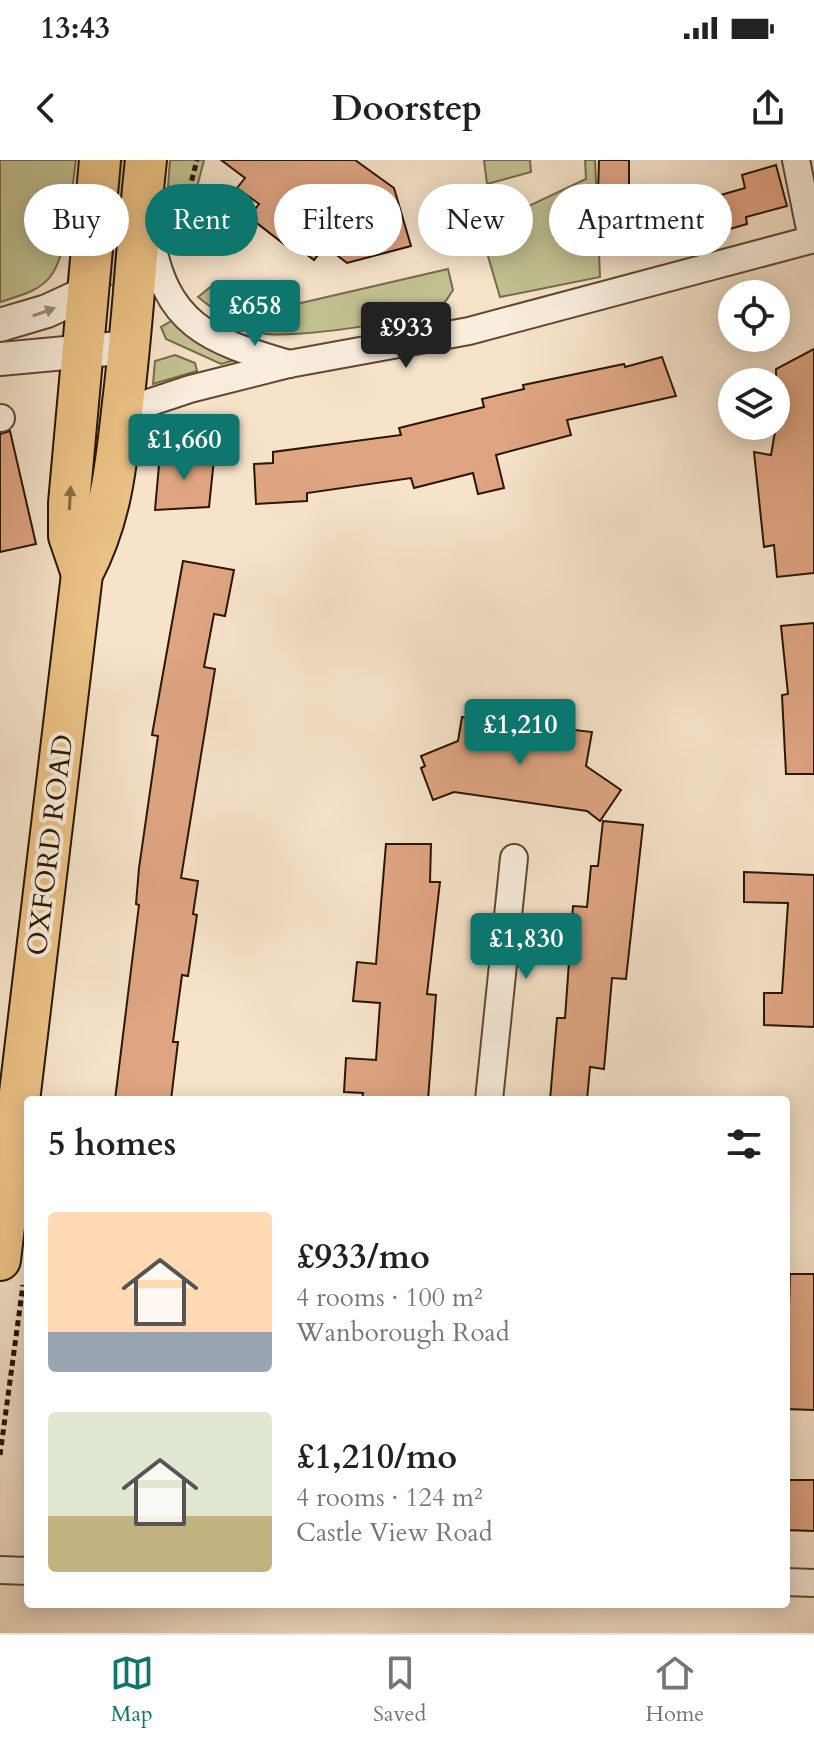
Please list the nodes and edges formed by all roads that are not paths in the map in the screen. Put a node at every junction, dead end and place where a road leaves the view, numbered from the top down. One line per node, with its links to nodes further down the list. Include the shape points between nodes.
1 (100, 160): 5 (main road, OXFORD ROAD)
2 (796, 160): 4 (street)
3 (145, 171): 7 (main road); 10 (street, via 156,264 176,305 217,341)
4 (813, 239): 10 (street, via 469,331)
5 (86, 293): 6 (street, one-way to 5); 8 (main road, OXFORD ROAD)
6 (0, 325)
7 (130, 347): 8 (street); 11 (main road, OXFORD ROAD)
8 (81, 351): 9 (street); 12 (main road, OXFORD ROAD, one-way to 8, via 69,536)
9 (0, 359)
10 (289, 364): 11 (street, via 158,399)
11 (121, 422): 12 (main road, OXFORD ROAD, via 109,512)
12 (82, 574): 14 (main road, OXFORD ROAD)
13 (514, 858): 15 (street)
14 (29, 1096)
15 (489, 1096)
16 (24, 1149): 17 (main road, OXFORD ROAD)
17 (12, 1268)
18 (0, 1570): 19 (street)
19 (24, 1571)
20 (790, 1582): 21 (street)
21 (814, 1583)

